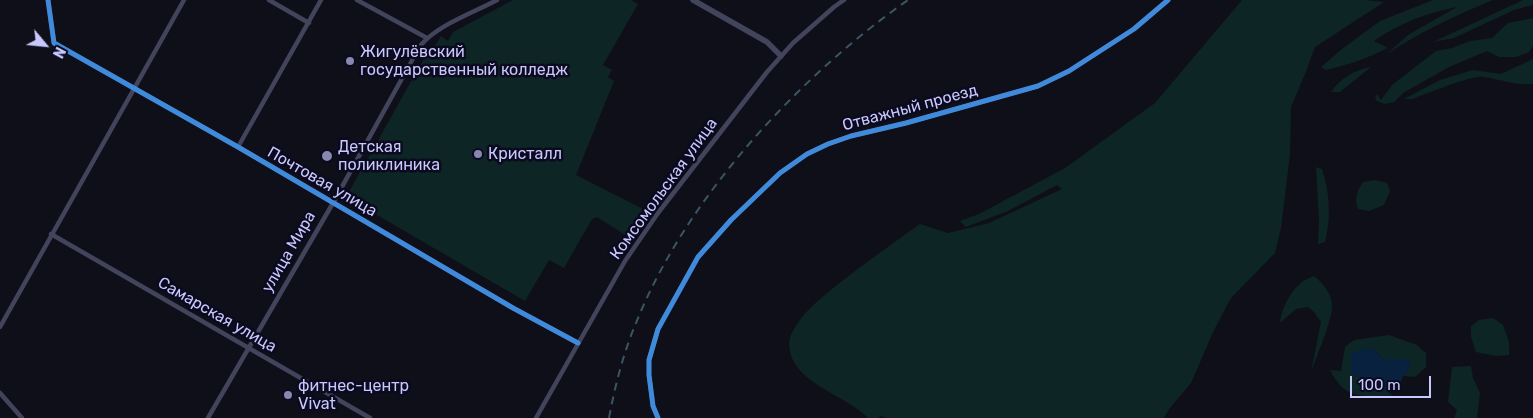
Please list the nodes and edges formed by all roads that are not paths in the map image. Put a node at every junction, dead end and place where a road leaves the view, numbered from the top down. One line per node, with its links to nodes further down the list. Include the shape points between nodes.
1 (48, 0): 13 (street, Почтовая улица, via 54,43)
2 (184, 0): 13 (street)
3 (268, 0): 10 (street)
4 (321, 0): 10 (street)
5 (357, 0): 11 (street)
6 (497, 0): 11 (street, улица Мира)
7 (693, 0): 12 (street, via 768,42)
8 (844, 0): 12 (street, Комсомольская улица)
9 (1168, 0): 25 (street, Отважный проезд, via 1134,29 1069,71 1038,86 828,144 780,173 730,220 698,257 658,329 649,360)
10 (309, 23): 14 (street)
11 (427, 38): 15 (street, улица Мира)
12 (782, 56): 18 (street, Комсомольская улица, via 644,233)
13 (134, 88): 14 (street, Почтовая улица); 16 (street)
14 (238, 147): 15 (street, Почтовая улица)
15 (333, 203): 18 (street, Почтовая улица, via 513,308); 19 (street, улица Мира)
16 (51, 234): 17 (street); 19 (street, Самарская улица)
17 (0, 327)
18 (578, 342): 24 (street, Комсомольская улица)
19 (249, 348): 22 (street, улица Мира); 23 (street, Самарская улица)
20 (0, 393): 21 (street)
21 (22, 418)
22 (208, 418)
23 (370, 418)
24 (536, 418)
25 (658, 418)

